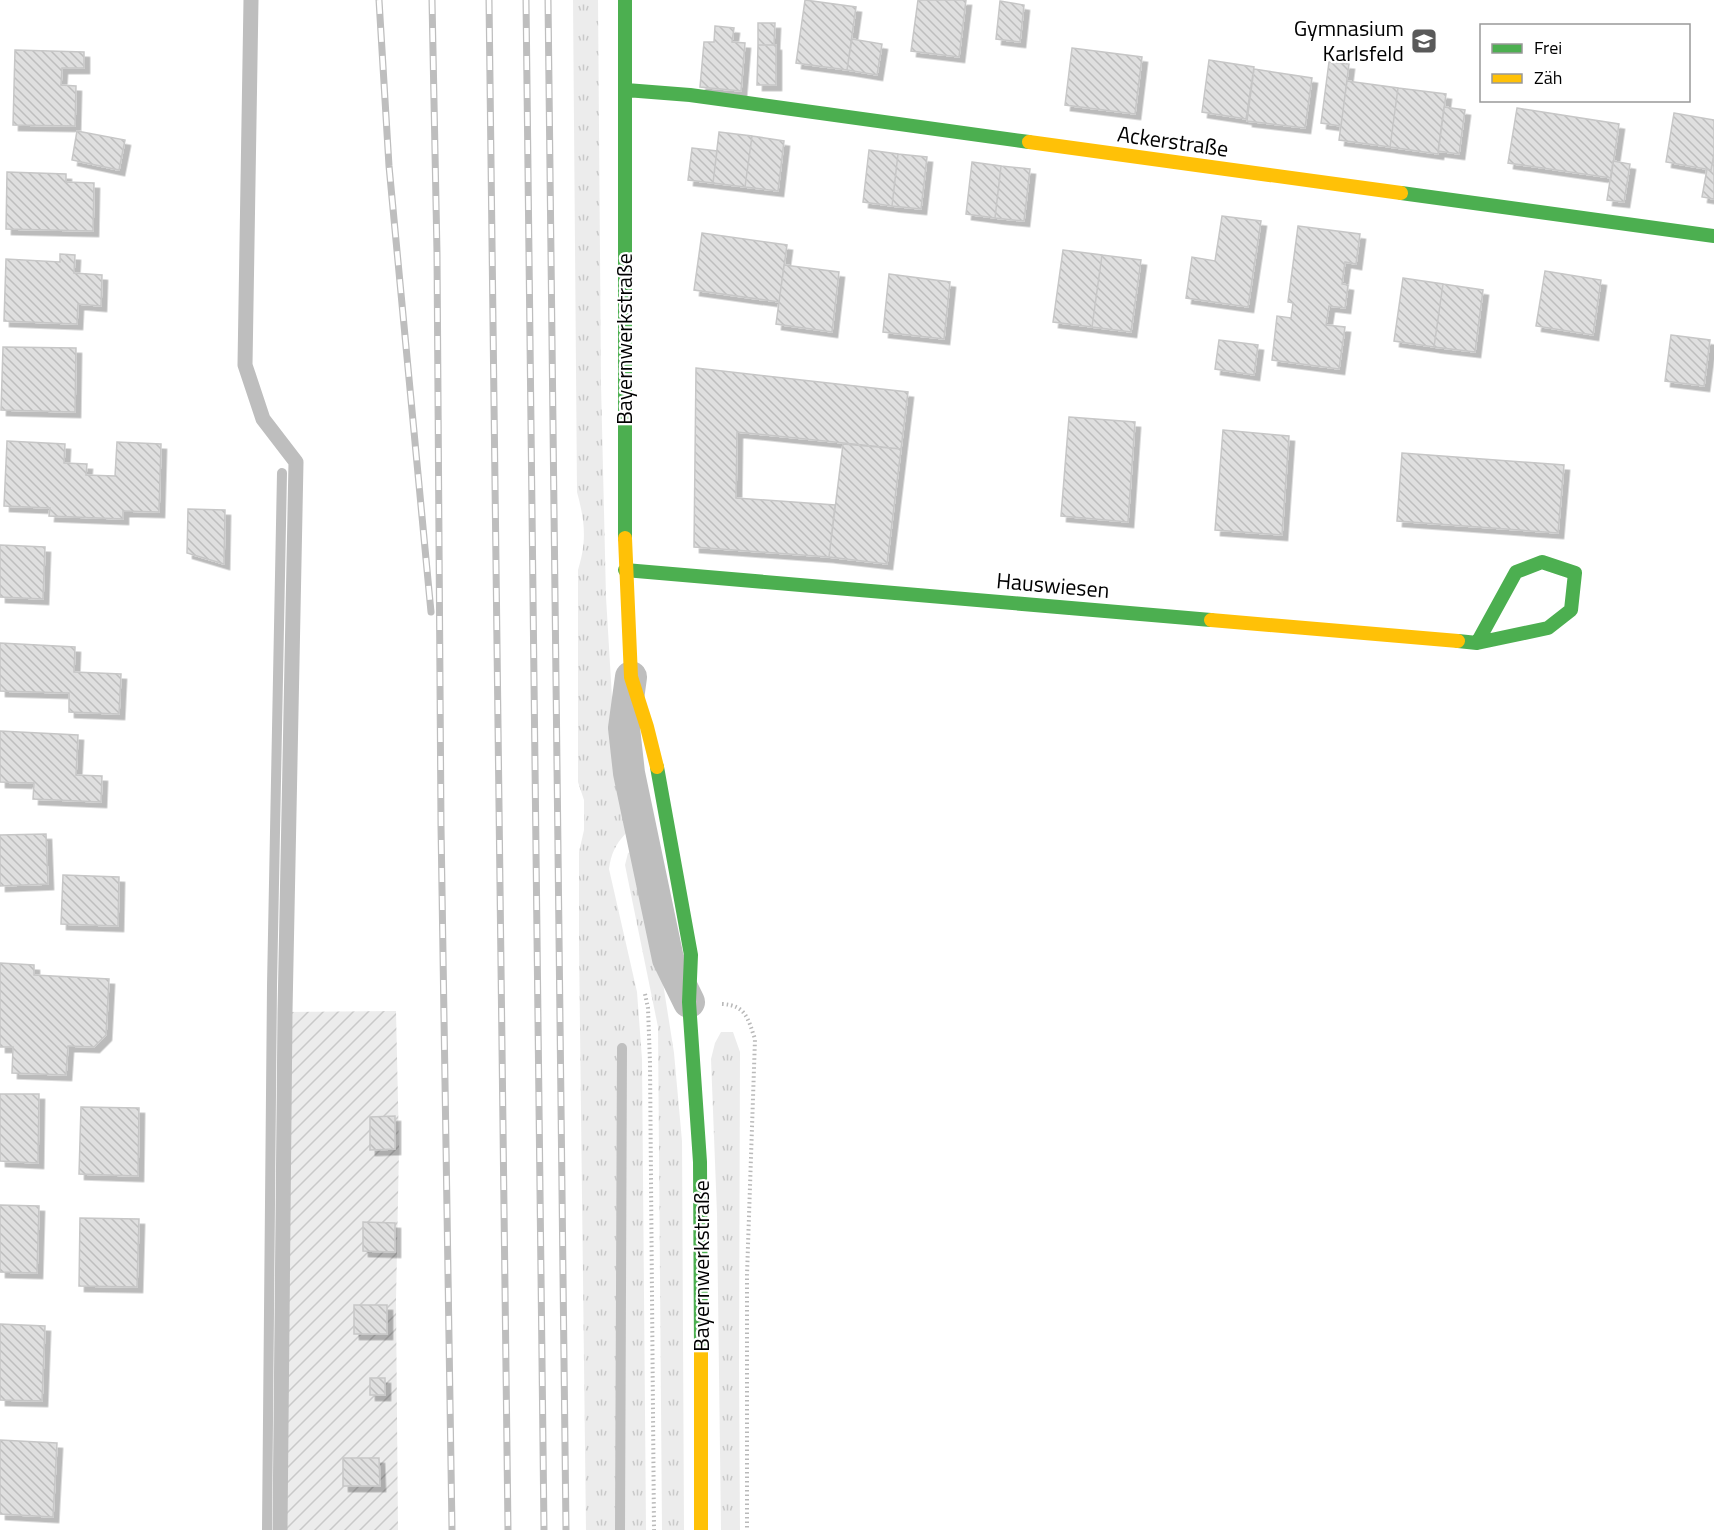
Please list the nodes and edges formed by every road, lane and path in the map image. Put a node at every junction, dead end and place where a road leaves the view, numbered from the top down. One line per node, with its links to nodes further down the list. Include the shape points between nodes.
1 (251, 0): 10 (lane, via 245,365 263,419 296,462)
2 (625, 0): 3 (street, Bayernwerkstraße)
3 (626, 90): 4 (street, Ackerstraße, via 701,97); 5 (street, Bayernwerkstraße)
4 (1714, 236)
5 (625, 570): 6 (street, Hauswiesen); 7 (street, Bayernwerkstraße)
6 (1477, 643): 6 (street, Hauswiesen, via 1516,572 1542,562 1575,573 1571,610 1548,628)
7 (631, 677): 9 (street, Bayernwerkstraße, via 624,728 629,773 668,959)
8 (645, 991): 11 (path, via 651,1063)
9 (689, 1002): 12 (street, Bayernwerkstraße, via 700,1162); 13 (path, via 733,1004 742,1010 755,1039 747,1275)
10 (280, 1530)
11 (654, 1530)
12 (701, 1530)
13 (747, 1530)

